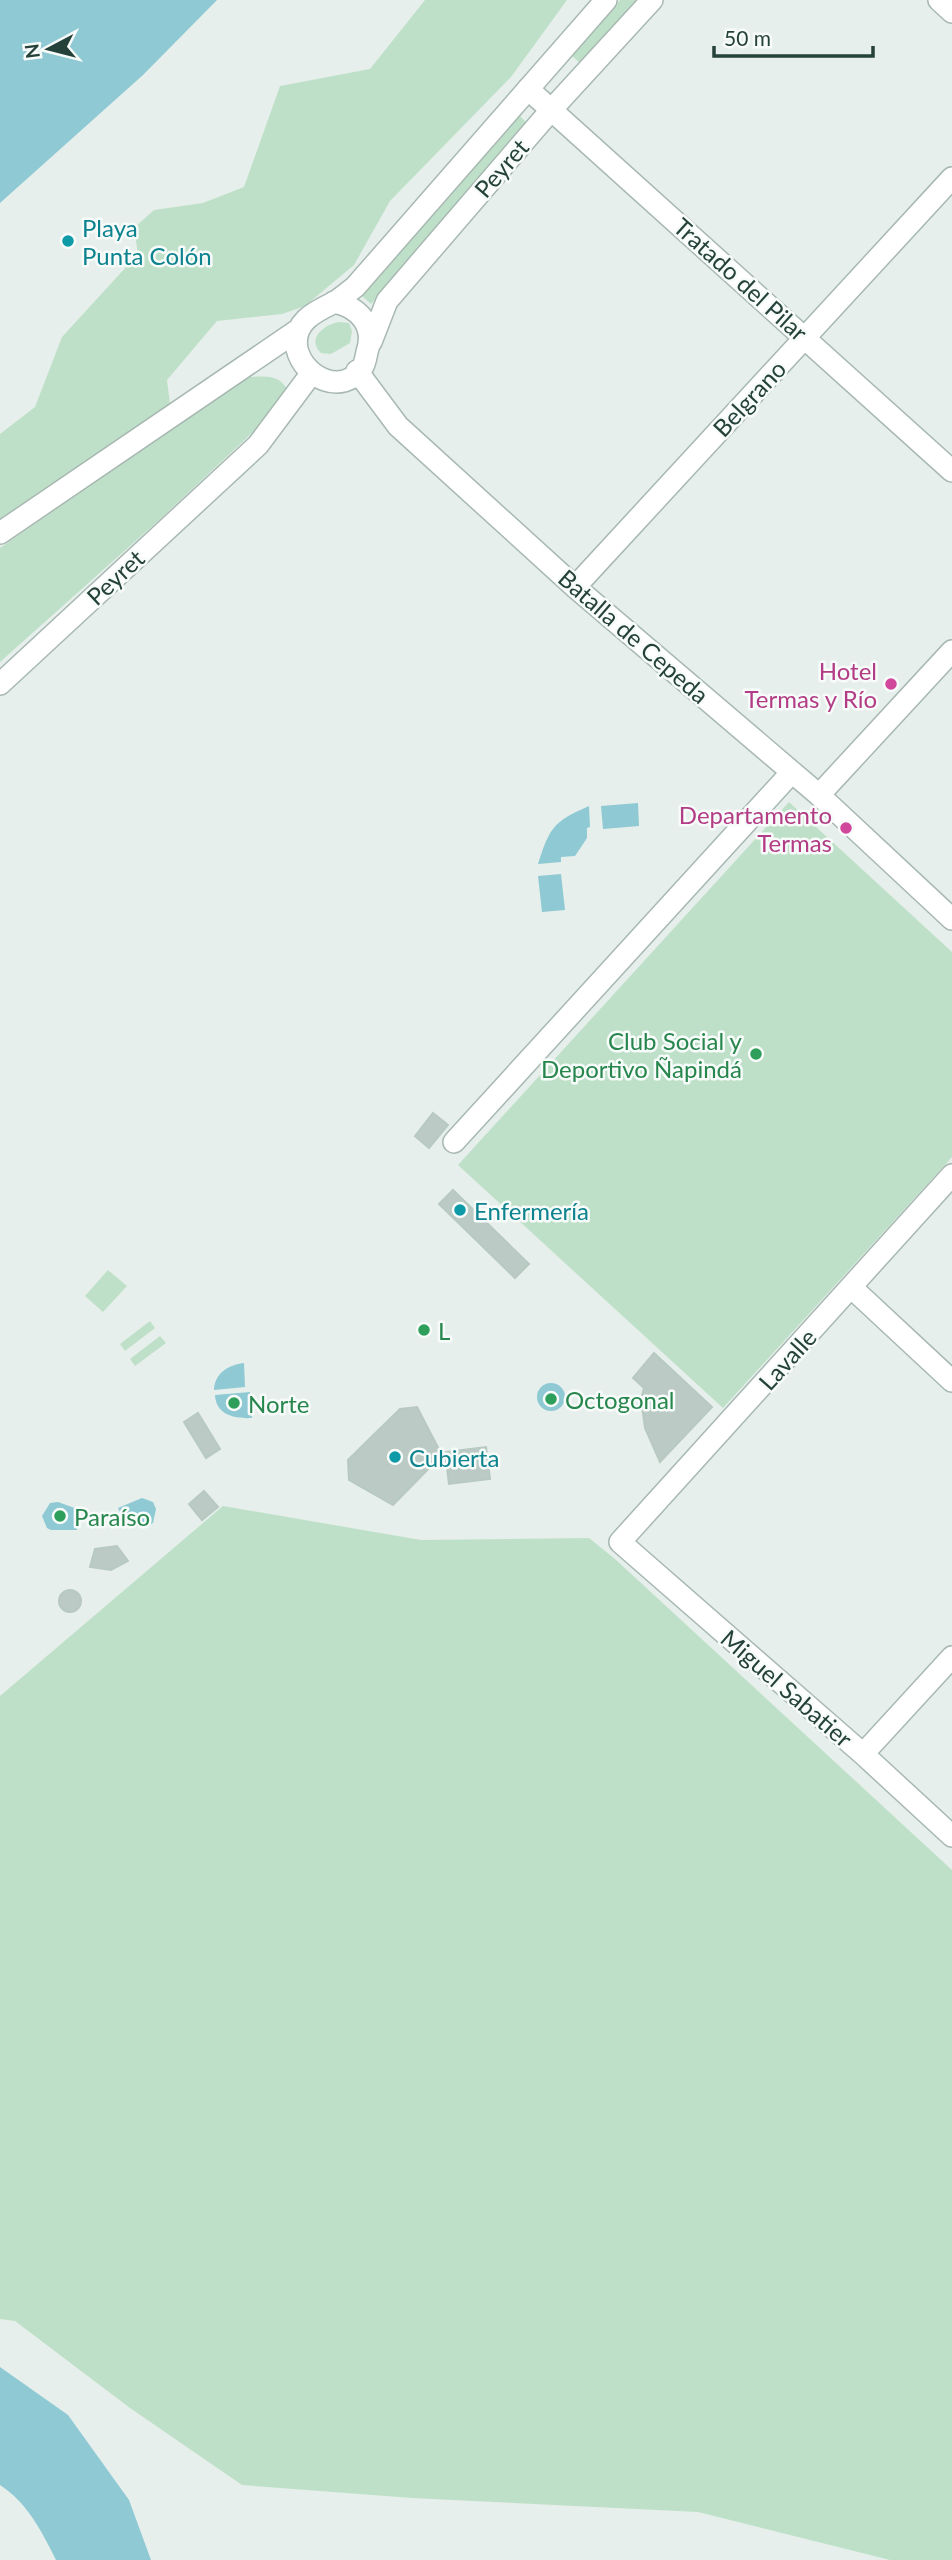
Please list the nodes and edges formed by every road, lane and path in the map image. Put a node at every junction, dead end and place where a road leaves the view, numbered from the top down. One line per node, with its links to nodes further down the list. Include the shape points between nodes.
1 (606, 0): 5 (street, Peyret)
2 (652, 0): 6 (street, Peyret)
3 (939, 0): 4 (street)
4 (952, 12)
5 (528, 89): 6 (street, Tratado del Pilar); 8 (street, Peyret, via 355,287)
6 (552, 109): 10 (street, Tratado del Pilar); 11 (street, Peyret, via 387,301)
7 (952, 178): 10 (street, Belgrano)
8 (334, 302): 9 (street, via 304,319); 11 (street, via 358,311 369,326)
9 (298, 330): 13 (street, via 296,347); 15 (street)
10 (805, 337): 14 (street, Tratado del Pilar); 16 (street, Belgrano)
11 (369, 347): 12 (street)
12 (357, 371): 13 (street, via 345,381 329,382); 16 (street, Batalla de Cepeda, via 398,426)
13 (311, 374): 18 (street, Peyret, via 258,445)
14 (952, 471)
15 (0, 533)
16 (575, 587): 19 (street, Batalla de Cepeda)
17 (952, 651): 20 (street)
18 (0, 684)
19 (792, 772): 20 (street, Batalla de Cepeda); 22 (street)
20 (819, 795): 21 (street, Batalla de Cepeda)
21 (952, 919)
22 (454, 1142)
23 (952, 1175): 24 (street, Lavalle)
24 (852, 1288): 25 (street); 26 (street, Lavalle)
25 (952, 1381)
26 (620, 1542): 28 (street, Miguel Sabatier)
27 (952, 1657): 28 (street)
28 (863, 1754): 29 (street, Miguel Sabatier)
29 (952, 1836)

